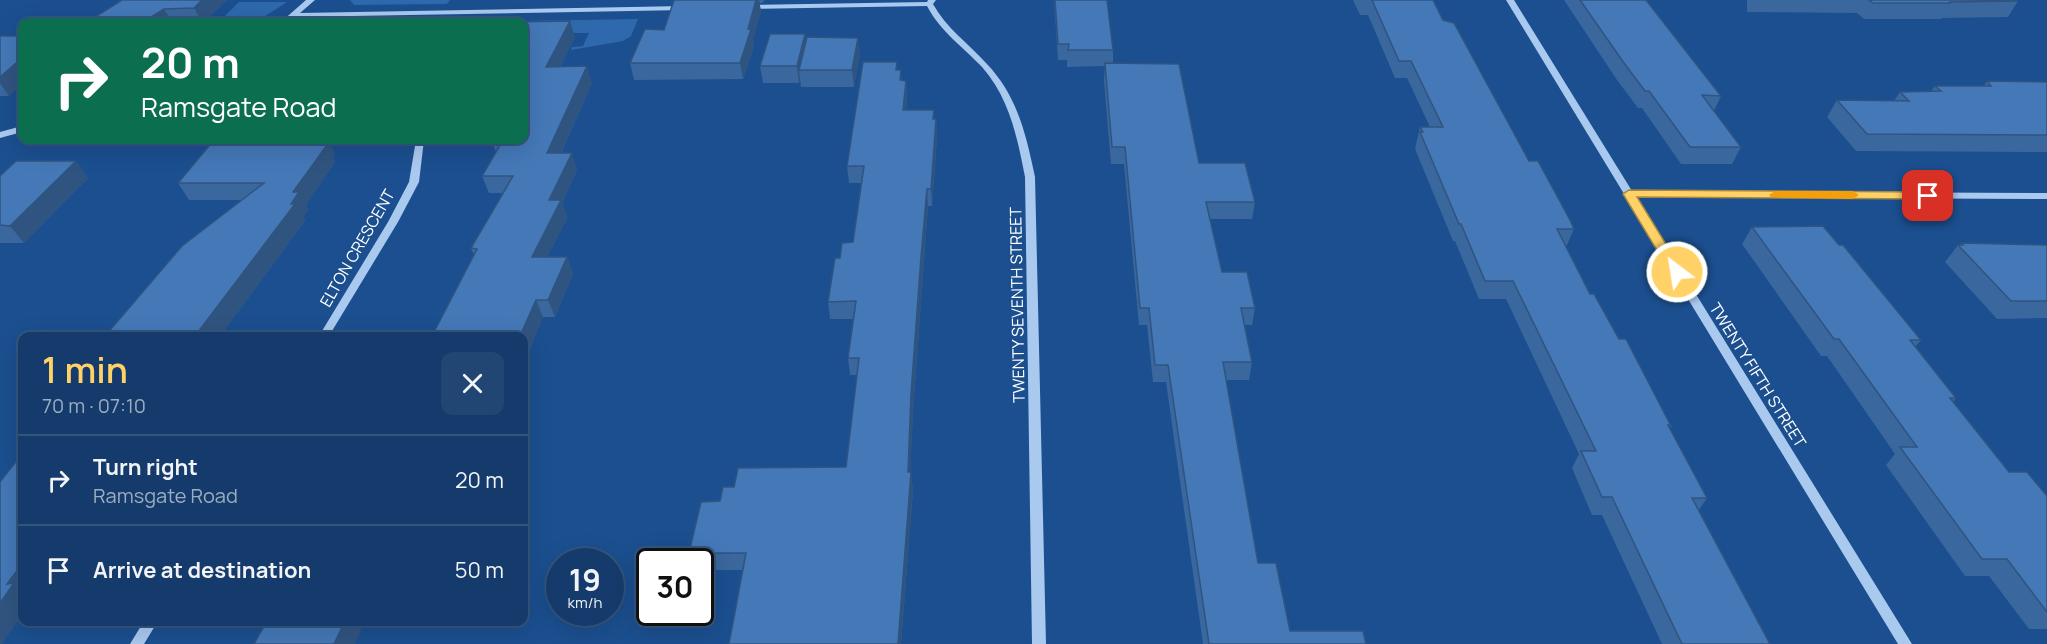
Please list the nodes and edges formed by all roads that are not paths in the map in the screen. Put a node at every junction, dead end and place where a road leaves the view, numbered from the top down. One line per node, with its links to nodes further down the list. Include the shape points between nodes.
1 (312, 0): 6 (street)
2 (1510, 0): 12 (street, TWENTY FIFTH STREET)
3 (930, 2): 4 (street); 17 (street, TWENTY SEVENTH STREET, via 936,19 1006,92 1018,116 1030,177)
4 (730, 7)
5 (695, 8): 8 (street)
6 (295, 15): 7 (street); 8 (street)
7 (290, 18)
8 (370, 18)
9 (18, 130): 10 (street)
10 (0, 135)
11 (419, 144): 14 (street, ELTON CRESCENT, via 414,182)
12 (1629, 194): 13 (street); 18 (street, TWENTY FIFTH STREET)
13 (2047, 196)
14 (326, 332)
15 (148, 626): 16 (street)
16 (137, 644)
17 (1039, 644)
18 (1905, 644)

